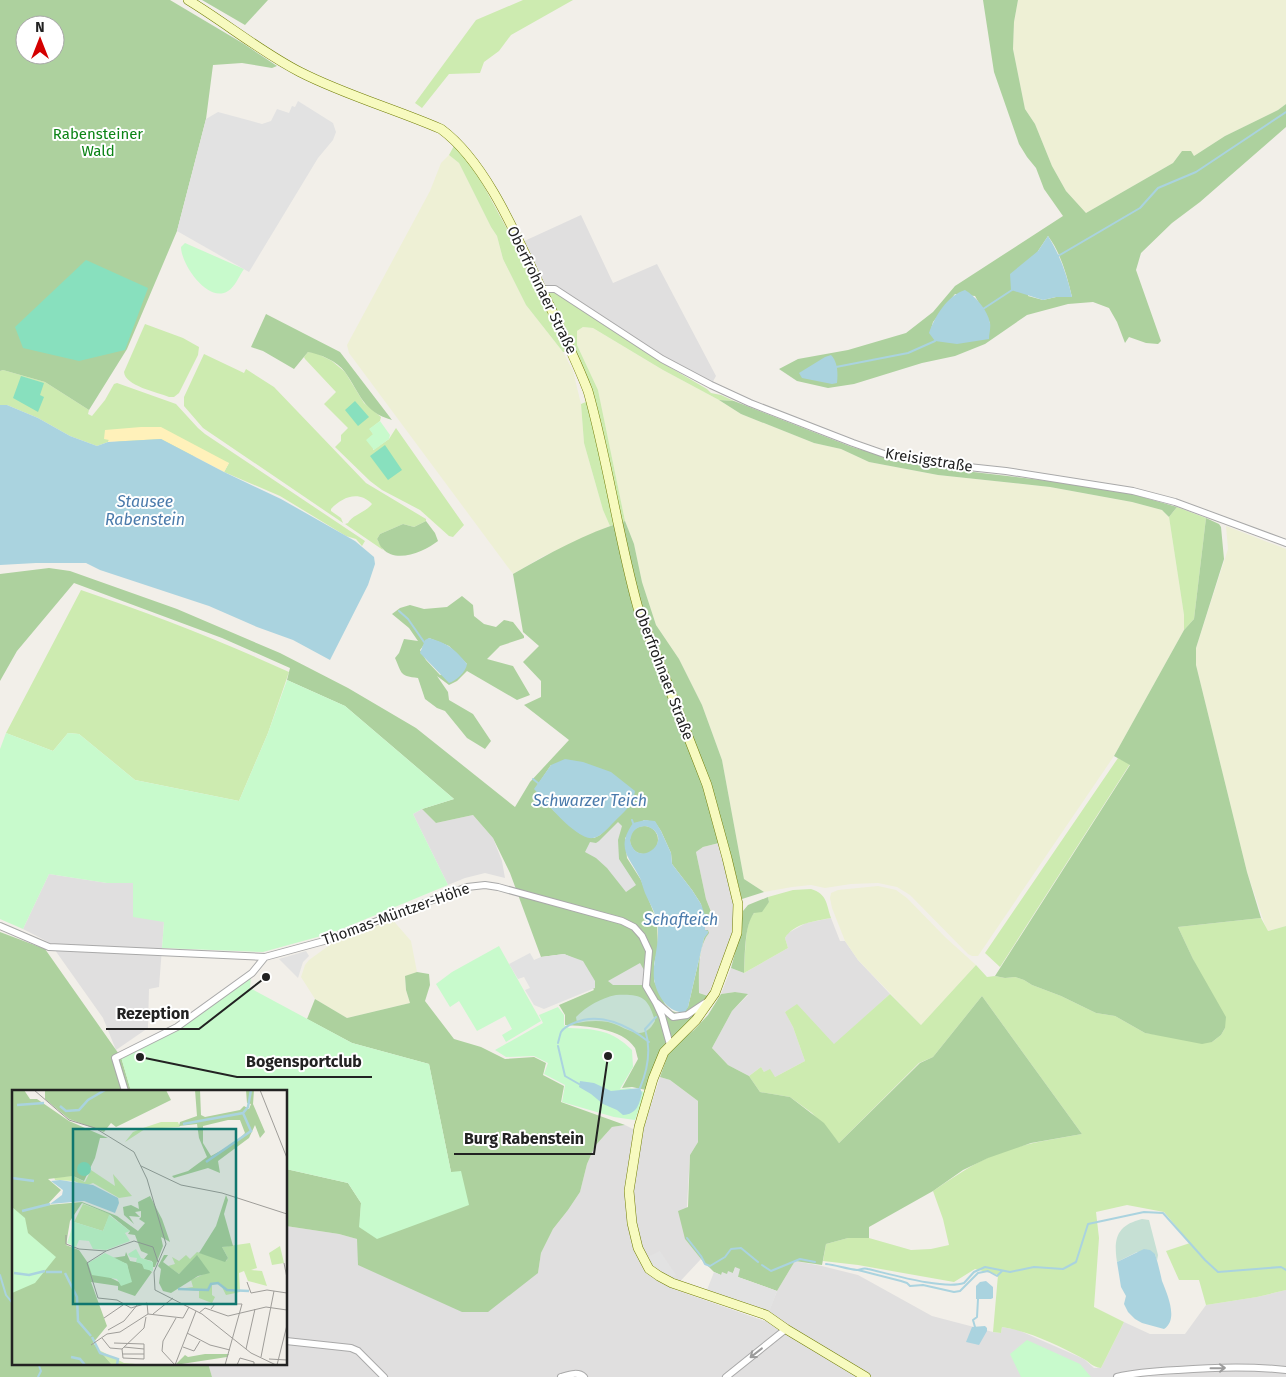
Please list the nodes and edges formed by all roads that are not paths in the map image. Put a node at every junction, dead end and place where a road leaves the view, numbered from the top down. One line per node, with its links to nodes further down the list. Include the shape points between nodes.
1 (188, 0): 2 (main road, Oberfrohnaer Straße, via 267,54 302,73 422,121 456,140 484,178 515,232)
2 (541, 288): 3 (street, Kreisigstraße, via 556,289 662,359 711,385 853,444 890,456 1133,491 1175,502); 6 (main road, Oberfrohnaer Straße, via 588,391 638,608 707,786 738,904 737,933)
3 (1286, 543)
4 (0, 926): 5 (street, Thomas-Müntzer-Höhe, via 48,947)
5 (265, 957): 7 (street, Thomas-Müntzer-Höhe, via 324,941 467,887 485,885 622,921 634,927 649,950 646,986); 9 (street, via 252,973 177,1027 115,1058)
6 (710, 1000): 7 (street, via 681,1017 673,1017); 8 (main road, Oberfrohnaer Straße, via 696,1020)
7 (656, 1003): 8 (street, Thomas-Müntzer-Höhe)
8 (670, 1045): 10 (main road, Oberfrohnaer Straße, via 653,1079 639,1127 629,1191 638,1248 649,1268 659,1276 766,1315)
9 (124, 1090)
10 (786, 1330): 16 (street, one-way to 16); 17 (main road, Oberfrohnaer Straße)
11 (288, 1341): 13 (street, via 351,1348)
12 (1286, 1370): 18 (street, one-way to 12, via 1197,1368)
13 (384, 1377)
14 (561, 1377): 15 (street, via 582,1374)
15 (584, 1377)
16 (726, 1377)
17 (866, 1377)
18 (1117, 1377)

